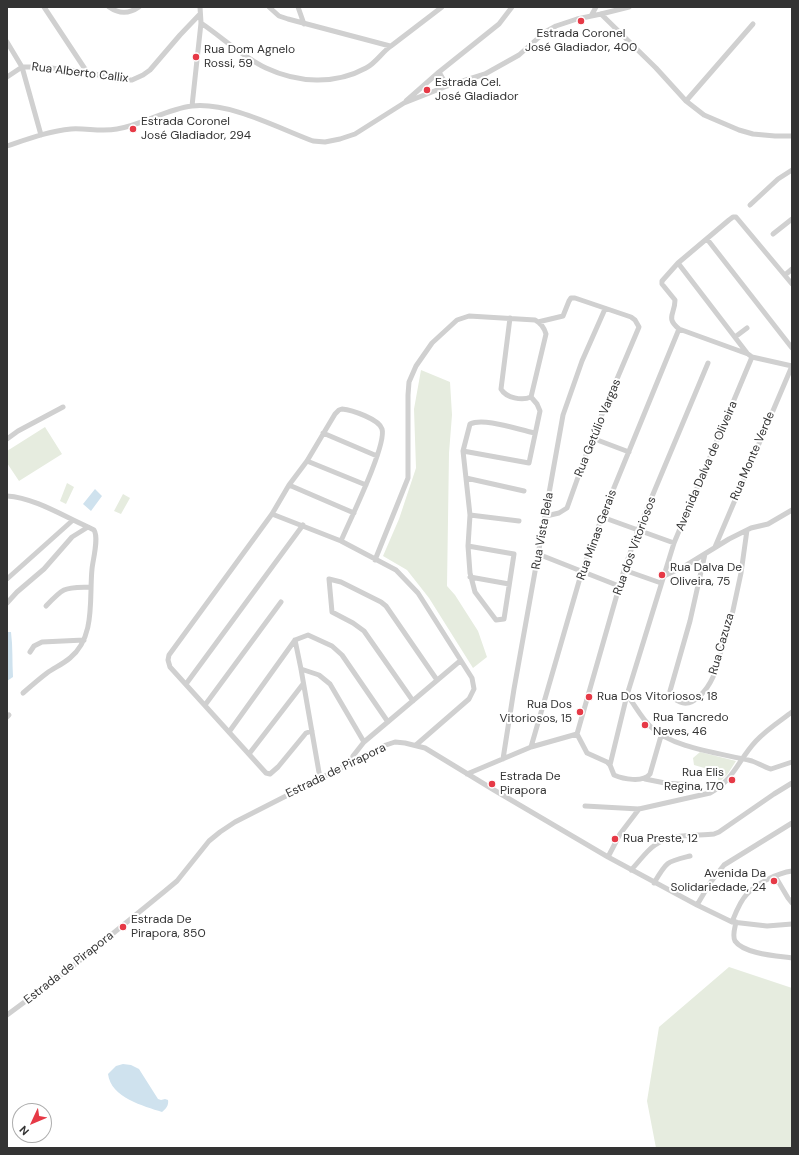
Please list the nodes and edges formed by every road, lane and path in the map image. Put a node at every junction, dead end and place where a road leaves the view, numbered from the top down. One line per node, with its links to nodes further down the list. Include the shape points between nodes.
1 (44, 7): 20 (street)
2 (109, 7): 3 (street, via 126,13)
3 (139, 7)
4 (200, 7): 11 (street)
5 (269, 7): 15 (street, via 279,16)
6 (298, 7): 15 (street)
7 (442, 7): 18 (street)
8 (512, 7): 21 (street, via 499,24)
9 (596, 7): 13 (street)
10 (629, 7): 12 (street)
11 (200, 14): 14 (street); 20 (street, Rua Alberto Callix, via 160,60 143,75 132,80 118,80)
12 (601, 14): 13 (street); 24 (street)
13 (592, 16): 23 (street, via 556,26 500,67)
14 (201, 23): 18 (street, via 266,68 298,79 324,80 347,76 373,64); 26 (street)
15 (304, 24): 18 (street)
16 (753, 24): 24 (street)
17 (7, 42): 19 (street)
18 (390, 46)
19 (22, 67): 20 (street, Rua Alberto Callix); 22 (street, Rua Alberto Callix); 27 (street)
20 (87, 72)
21 (439, 72): 23 (street); 25 (street)
22 (7, 77)
23 (447, 86): 25 (street)
24 (686, 101): 28 (street, via 704,115 739,130 765,136)
25 (404, 103): 26 (street, via 355,134 325,142 313,141 218,107)
26 (192, 106): 27 (street, via 173,110 128,127 73,129)
27 (41, 135): 29 (street)
28 (792, 136)
29 (7, 146)
30 (792, 170): 31 (street, via 778,179)
31 (750, 205)
32 (792, 219): 33 (street)
33 (773, 234)
34 (707, 239): 35 (street); 37 (street, via 736,217); 45 (street)
35 (678, 263): 43 (street, via 663,279 662,284 675,300 671,316 673,324); 44 (street)
36 (792, 269): 37 (street)
37 (785, 275): 38 (street)
38 (792, 284)
39 (605, 309): 41 (street, via 571,298 563,316); 53 (street, Rua Getúlio Vargas, via 631,317 639,327); 68 (street, Rua Vista Bela, via 582,361 563,415)
40 (510, 318): 41 (street); 49 (street, via 501,389 505,394 514,397); 82 (street, via 460,318 432,343 416,366 408,389 408,478)
41 (538, 322): 49 (street, via 546,334)
42 (747, 328): 44 (street)
43 (679, 329): 46 (street); 56 (street, Rua Minas Gerais)
44 (735, 337): 46 (street)
45 (792, 348)
46 (750, 355): 48 (street); 77 (street, Avenida Dalva de Oliveira)
47 (708, 363): 74 (street, Rua dos Vitoriosos)
48 (792, 366): 79 (street, Rua Monte Verde)
49 (531, 397): 52 (street, via 540,411)
50 (63, 407): 54 (street)
51 (323, 433): 57 (street); 57 (street, via 340,409 373,419 383,431); 58 (street)
52 (535, 433): 55 (street, via 487,422 474,422 470,424); 55 (street, via 529,463)
53 (592, 438): 56 (street); 68 (street, Rua Getúlio Vargas, via 567,508)
54 (7, 439)
55 (463, 451): 59 (street)
56 (629, 452): 69 (street, Rua Minas Gerais)
57 (377, 456): 61 (street)
58 (307, 461): 60 (street); 61 (street)
59 (466, 478): 62 (street); 67 (street)
60 (289, 485): 65 (street); 66 (street)
61 (366, 485): 65 (street)
62 (524, 491)
63 (8, 497): 70 (street, via 25,499)
64 (792, 510): 75 (street, via 768,524)
65 (354, 513): 76 (street)
66 (272, 514): 72 (street); 101 (street, via 169,655 170,667)
67 (470, 515): 71 (street); 78 (street)
68 (546, 516): 80 (street, Rua Vista Bela)
69 (602, 517): 74 (street); 84 (street, Rua Minas Gerais)
70 (73, 520): 73 (street); 87 (street)
71 (519, 521)
72 (303, 525): 76 (street); 101 (street)
73 (88, 527): 90 (street, via 94,530 96,537); 93 (street, via 72,537 44,569)
74 (638, 530): 77 (street); 83 (street, Rua dos Vitoriosos)
75 (747, 530): 79 (street); 81 (street, Rua Cazuza, via 732,615 714,677 697,698 688,704 677,702 670,691 690,621)
76 (341, 541): 82 (street)
77 (674, 543): 85 (street, Avenida Dalva de Oliveira)
78 (468, 546): 86 (street); 89 (street, via 514,554)
79 (715, 547): 81 (street)
80 (538, 554): 84 (street); 117 (street, Rua Vista Bela)
81 (705, 554): 85 (street)
82 (375, 560): 98 (street, via 396,570 414,588)
83 (624, 570): 88 (street); 91 (street, Rua dos Vitoriosos)
84 (582, 571): 91 (street); 115 (street, Rua Minas Gerais)
85 (664, 576): 88 (street, Avenida Dalva de Oliveira)
86 (470, 577): 89 (street); 89 (street, via 475,592 496,620 504,619)
87 (7, 579)
88 (662, 583): 104 (street, Avenida Dalva de Oliveira)
89 (509, 584)
90 (90, 586): 94 (street, via 66,588); 95 (street, via 89,623)
91 (619, 586): 111 (street, Rua dos Vitoriosos)
92 (281, 602): 106 (street)
93 (7, 603)
94 (46, 606)
95 (84, 640): 97 (street, via 42,642 34,646); 103 (street, via 70,658)
96 (295, 640): 99 (street); 108 (street, via 308,635 332,646 342,655); 110 (street)
97 (30, 652)
98 (460, 661): 100 (street); 114 (street, via 473,680 472,696)
99 (301, 669): 102 (street); 113 (street, via 319,675 330,684)
100 (437, 680): 105 (street); 105 (street, via 386,606 341,582 329,579 332,612 364,631)
101 (186, 684): 106 (street)
102 (303, 684): 109 (street); 116 (street)
103 (23, 693)
104 (628, 695): 112 (street, via 641,716); 121 (street, Avenida Dalva de Oliveira)
105 (413, 701): 108 (street)
106 (205, 706): 110 (street)
107 (792, 712): 118 (street, via 755,741)
108 (388, 722): 113 (street)
109 (312, 731): 116 (street, via 306,733 270,774 266,773); 123 (street)
110 (229, 732): 116 (street)
111 (577, 734): 115 (street); 121 (street, via 587,753)
112 (661, 736): 118 (street); 124 (street, via 650,774)
113 (364, 742): 119 (street, via 352,756)
114 (416, 745): 119 (street, Estrada de Pirapora, via 395,742); 122 (street, Estrada de Pirapora, via 436,754)
115 (531, 747): 117 (street)
116 (249, 754)
117 (503, 759): 122 (street)
118 (742, 759): 120 (street, via 771,769); 128 (street, via 728,780 710,793)
119 (352, 762): 123 (street, Estrada de Pirapora)
120 (792, 762)
121 (610, 764): 124 (street, via 612,772 618,776)
122 (467, 774): 131 (street, Estrada de Pirapora)
123 (320, 778): 141 (street, Estrada de Pirapora, via 220,832 209,841 177,881 73,966)
124 (645, 779): 126 (street)
125 (792, 783): 132 (street, via 719,832 662,841)
126 (692, 785)
127 (585, 806): 128 (street)
128 (639, 809): 131 (street, via 620,834)
129 (792, 823): 137 (street, via 724,865)
130 (690, 856): 135 (street, via 666,864)
131 (608, 857): 132 (street, Estrada de Pirapora)
132 (631, 870): 135 (street, Estrada de Pirapora)
133 (792, 871): 134 (street)
134 (775, 876): 136 (street); 138 (street, via 747,893)
135 (654, 882): 137 (street, Estrada de Pirapora)
136 (792, 903)
137 (697, 905): 138 (street, Estrada de Pirapora)
138 (734, 922): 139 (street, Estrada de Pirapora, via 767,926); 140 (street, via 734,937 739,945 768,955)
139 (792, 924)
140 (792, 958)
141 (7, 1015)

